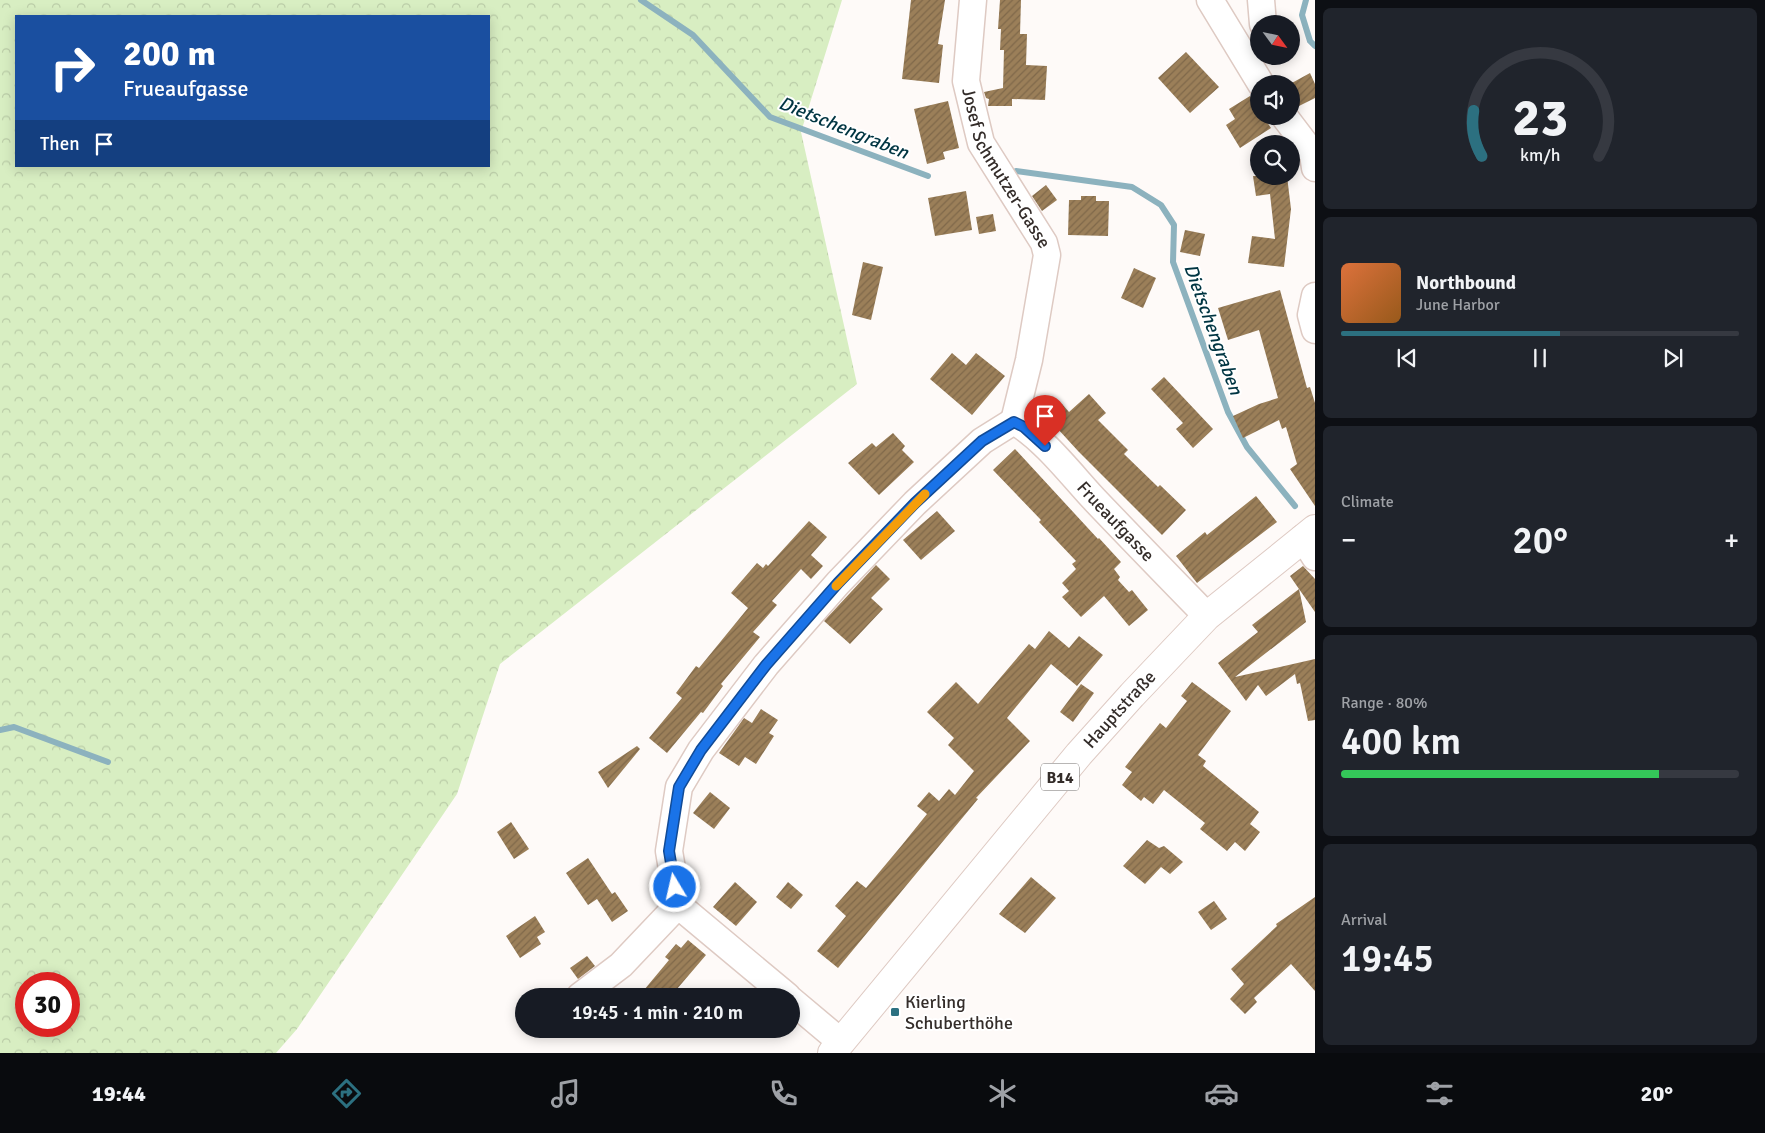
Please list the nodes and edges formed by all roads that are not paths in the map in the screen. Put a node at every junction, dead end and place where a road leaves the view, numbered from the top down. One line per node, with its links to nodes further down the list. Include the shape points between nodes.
1 (973, 0): 10 (street, Josef Schmutzer-Gasse, via 966,81 982,143 1044,243 1047,256 1029,360)
2 (1210, 0): 5 (street)
3 (1261, 0): 4 (street)
4 (1262, 15)
5 (1256, 75)
6 (1291, 125): 7 (street, via 1313,154)
7 (1315, 168)
8 (1315, 296): 9 (street, via 1311,316)
9 (1315, 330)
10 (1014, 422): 12 (street, Frueaufgasse, via 1045,446); 13 (street, via 982,441 915,503 838,583 766,665 701,750 679,787 669,851)
11 (1311, 541): 12 (main road, Hauptstraße / B14)
12 (1207, 616): 17 (main road, Hauptstraße / B14, via 1088,743)
13 (678, 905): 14 (street, via 621,965); 15 (street)
14 (591, 988)
15 (777, 988)
16 (800, 1009): 17 (street)
17 (836, 1047)

